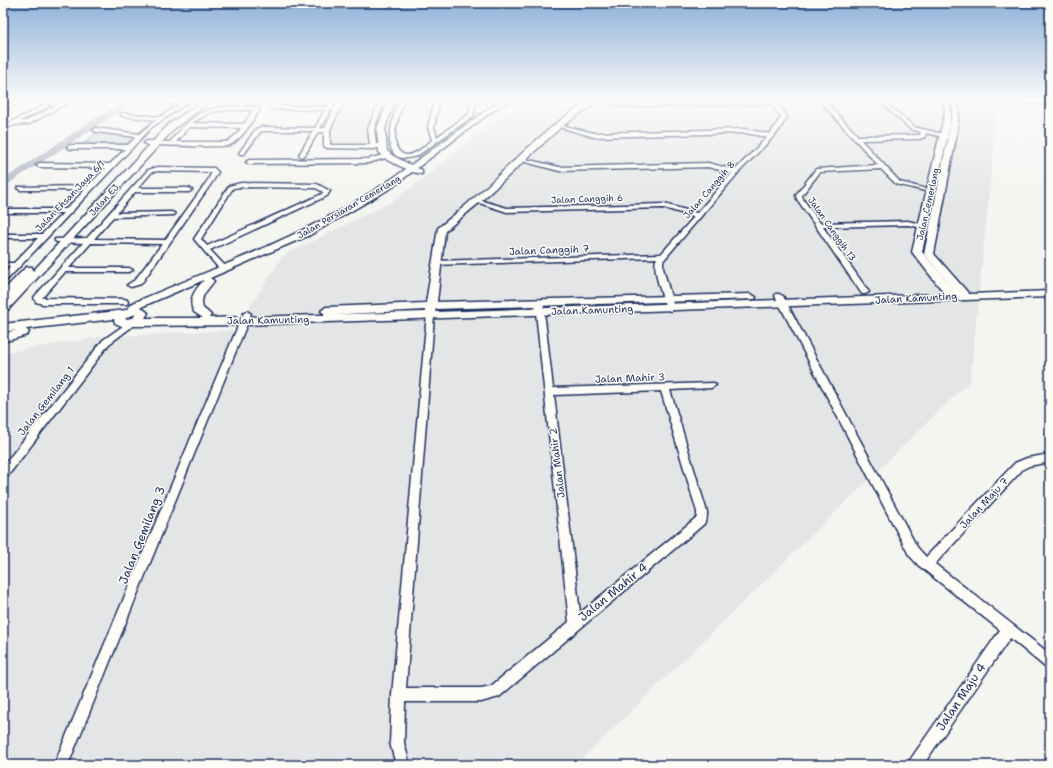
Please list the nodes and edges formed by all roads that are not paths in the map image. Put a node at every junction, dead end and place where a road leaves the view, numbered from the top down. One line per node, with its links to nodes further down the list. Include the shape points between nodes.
1 (131, 135): 21 (street)
2 (156, 135): 27 (main road, Jalan EJ)
3 (161, 135): 27 (main road, Jalan EJ)
4 (179, 135): 28 (street)
5 (238, 135): 28 (street, via 232,142 223,145)
6 (255, 135): 33 (street)
7 (313, 135): 34 (street)
8 (327, 135): 29 (street, via 329,147)
9 (372, 135): 29 (street)
10 (381, 135): 30 (main road)
11 (392, 135): 25 (street, via 393,149 408,157 415,155)
12 (433, 135): 25 (street)
13 (442, 135): 25 (street)
14 (460, 135): 41 (main road, Jalan Persiaran Cemerlang)
15 (465, 135): 41 (main road, Jalan Persiaran Cemerlang)
16 (548, 135): 36 (main road)
17 (765, 135): 22 (street)
18 (854, 135): 24 (street)
19 (923, 135): 24 (street)
20 (942, 135): 23 (street)
21 (140, 136): 26 (street, Jalan Ehsan Jaya 6/1)
22 (771, 136): 42 (street, Jalan Canggih 8)
23 (948, 136): 47 (main road, Jalan Cemerlang)
24 (857, 138): 40 (street)
25 (435, 140)
26 (134, 142): 27 (street); 32 (street, Jalan Ehsan Jaya 6/1)
27 (151, 143): 28 (street); 58 (main road, Jalan EJ); 59 (main road, Jalan EJ)
28 (171, 144)
29 (373, 146): 30 (street)
30 (382, 146): 35 (main road)
31 (70, 147): 32 (street)
32 (129, 147): 39 (street, Jalan Ehsan Jaya 6/1)
33 (242, 153)
34 (302, 155)
35 (387, 156): 37 (street, via 368,162); 41 (main road)
36 (521, 160): 42 (street, via 559,169 708,165); 48 (main road)
37 (249, 162)
38 (39, 165): 39 (street)
39 (111, 166): 44 (street, Jalan Ehsan Jaya 6/1)
40 (881, 167): 47 (street, via 898,183); 54 (street, Jalan Canggih 13, via 818,170 799,195)
41 (416, 171): 67 (main road, Jalan Persiaran Cemerlang, via 307,233); 71 (main road, Jalan Persiaran Cemerlang, via 383,198 312,236)
42 (736, 172): 53 (street, Jalan Canggih 8)
43 (20, 188): 44 (street)
44 (90, 188): 50 (street, Jalan Ehsan Jaya 6/1)
45 (132, 190): 46 (street); 52 (street); 61 (street, via 150,171 215,171)
46 (189, 190)
47 (936, 193): 55 (main road, Jalan Cemerlang); 75 (main road, Jalan Cemerlang, via 929,254)
48 (476, 201): 53 (street, Jalan Canggih 6, via 507,210 664,206); 64 (main road, via 441,230)
49 (3, 210): 50 (street)
50 (68, 211): 57 (street, Jalan Ehsan Jaya 6/1)
51 (172, 214): 52 (street)
52 (111, 215): 60 (street)
53 (698, 216): 63 (street, Jalan Canggih 8)
54 (820, 225): 55 (street); 74 (street, Jalan Canggih 13)
55 (923, 226): 75 (main road, Jalan Cemerlang, via 917,252)
56 (3, 236): 57 (street)
57 (44, 236): 66 (street, Jalan Ehsan Jaya 6/1)
58 (57, 240): 59 (street); 77 (main road, Jalan EJ)
59 (68, 240): 60 (street); 77 (main road, Jalan EJ)
60 (88, 240): 61 (street); 68 (street)
61 (167, 242): 72 (street, via 138,282)
62 (206, 250): 62 (street, via 196,240 233,186 317,186 327,191); 67 (street)
63 (662, 256): 64 (street, Jalan Canggih 7); 79 (street, via 659,268)
64 (436, 263): 82 (main road)
65 (3, 265): 66 (street)
66 (16, 265): 70 (street, Jalan Ehsan Jaya 6/1)
67 (224, 269): 85 (main road, Jalan Persiaran Cemerlang, via 137,305)
68 (62, 270): 69 (street); 85 (street, via 38,299)
69 (129, 270)
70 (3, 279)
71 (209, 281): 83 (main road, Jalan Persiaran Cemerlang); 84 (main road, via 196,301 198,310)
72 (131, 285)
73 (1050, 287): 75 (main road, Jalan Kamunting)
74 (865, 292): 75 (main road, Jalan Kamunting); 78 (main road, Jalan Kamunting)
75 (956, 293): 76 (main road, Jalan Kamunting); 78 (main road, Jalan Kamunting)
76 (1050, 294)
77 (7, 299): 81 (main road, Jalan EJ); 88 (main road, via 4,320)
78 (781, 300): 79 (main road, Jalan Kamunting); 96 (street, via 908,544)
79 (669, 304): 80 (main road, Jalan Kamunting)
80 (539, 308): 82 (main road, Jalan Kamunting); 93 (street, Jalan Mahir 2)
81 (3, 309)
82 (430, 311): 86 (main road, Jalan Kamunting); 100 (street)
83 (142, 313): 84 (main road, Jalan Kamunting); 85 (main road, Jalan Persiaran Cemerlang)
84 (206, 315): 86 (main road, Jalan Kamunting)
85 (126, 316): 86 (main road, Jalan Kamunting); 88 (main road); 95 (street, Jalan Gemilang 1)
86 (246, 318): 101 (street, Jalan Gemilang 3)
87 (3, 328): 88 (main road)
88 (26, 329): 89 (main road); 90 (main road)
89 (3, 334)
90 (3, 338)
91 (711, 385): 92 (street, Jalan Mahir 3)
92 (665, 388): 93 (street, Jalan Mahir 3); 97 (street, Jalan Mahir 4, via 702,517)
93 (549, 392): 97 (street, Jalan Mahir 2)
94 (1050, 458): 96 (street, Jalan Maju 7, via 1020,464)
95 (3, 474)
96 (927, 564): 98 (street)
97 (575, 622): 100 (street, Jalan Mahir 4, via 491,694)
98 (1008, 630): 99 (street); 103 (street, Jalan Maju 4)
99 (1050, 662)
100 (399, 695): 102 (street, via 397,743)
101 (61, 765)
102 (403, 765)
103 (914, 765)

